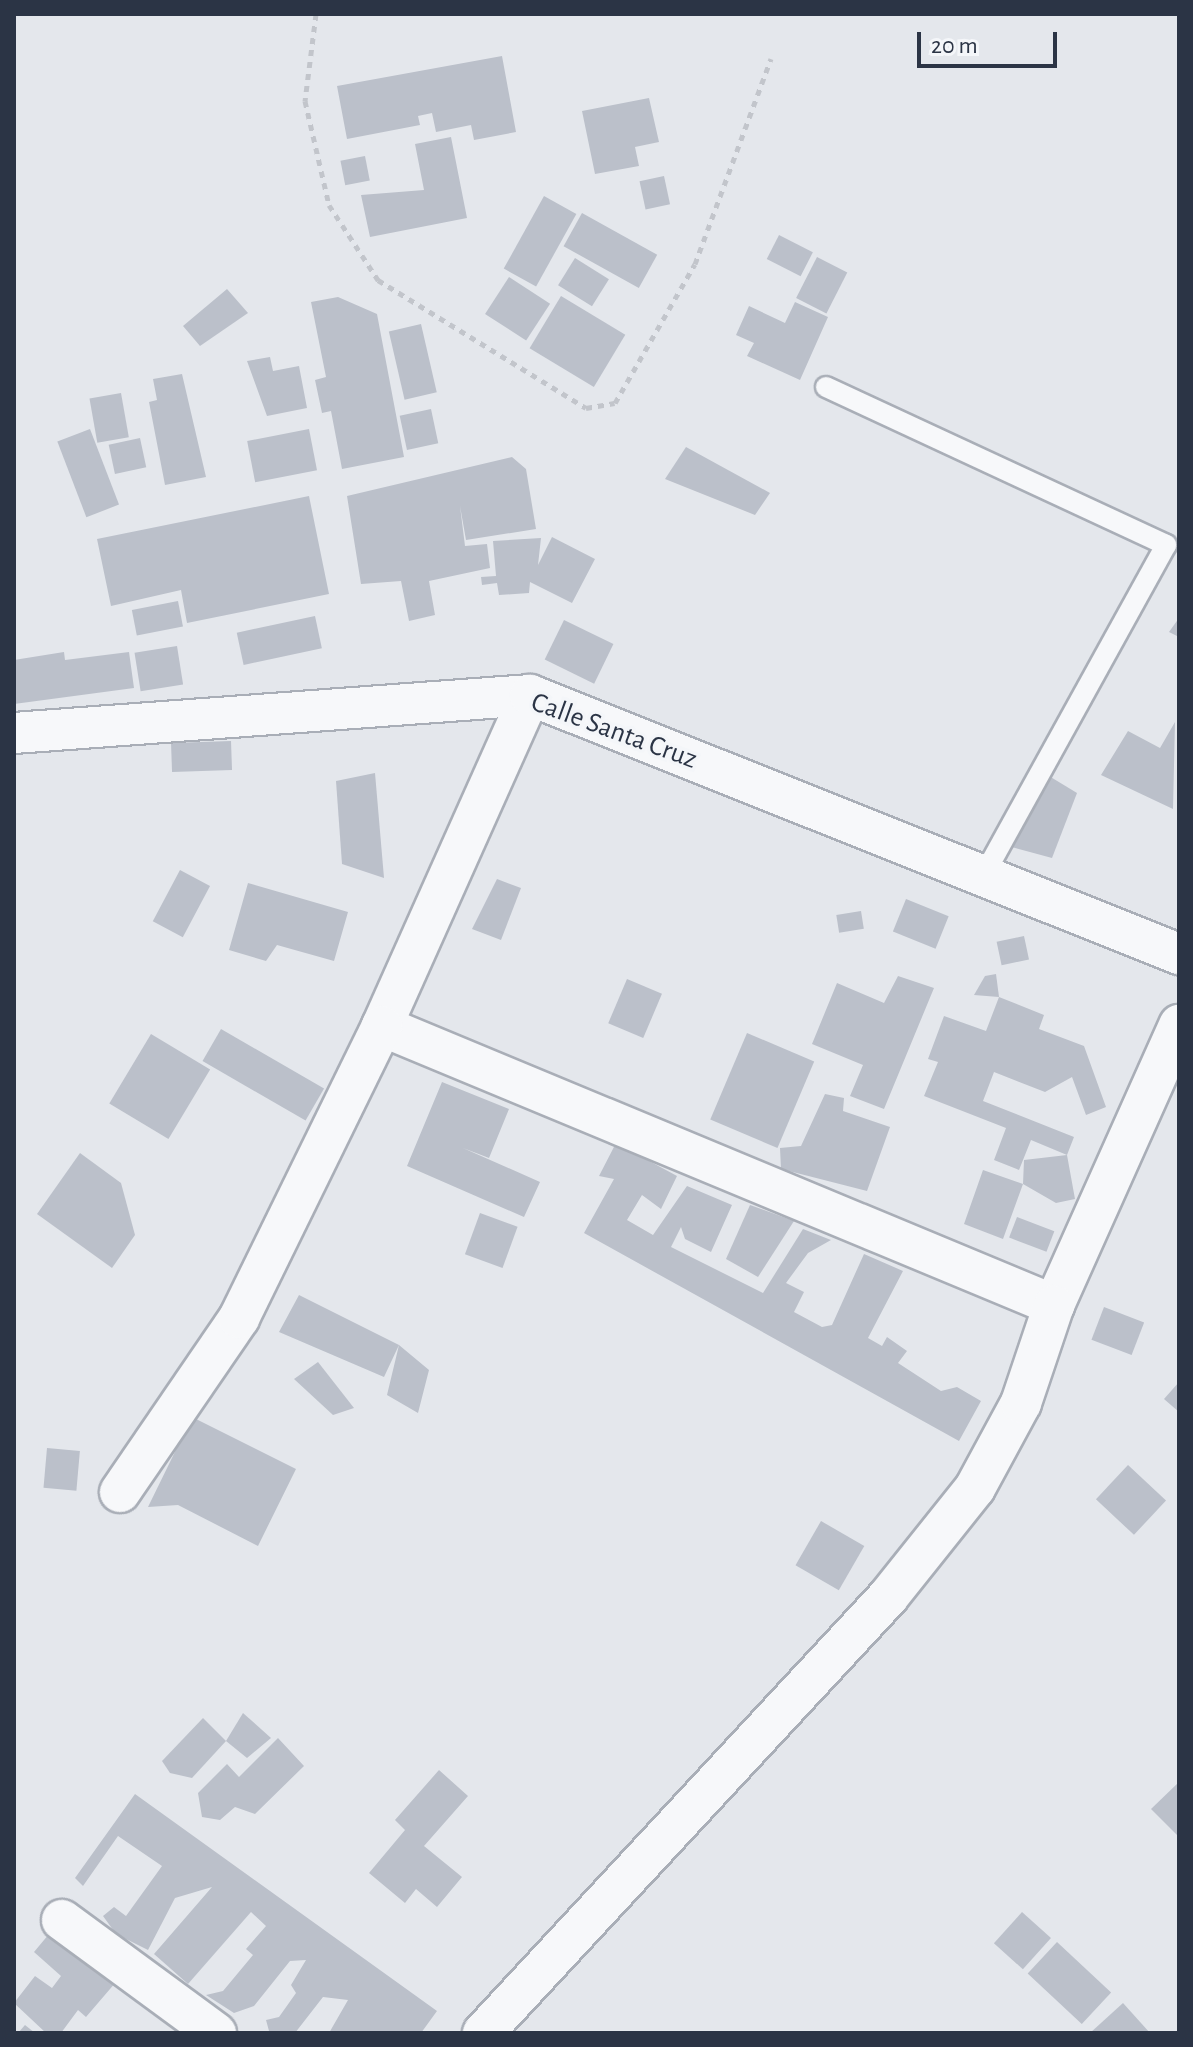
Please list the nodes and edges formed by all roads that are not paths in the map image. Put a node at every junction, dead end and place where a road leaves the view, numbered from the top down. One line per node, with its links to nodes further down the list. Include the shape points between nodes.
1 (826, 387): 4 (lane, via 1166,545)
2 (530, 695): 3 (street, Calle Santa Cruz); 4 (street, Calle Santa Cruz); 7 (street)
3 (14, 733)
4 (983, 876): 5 (street, Calle Santa Cruz)
5 (1179, 954)
6 (1179, 1025): 8 (street)
7 (382, 1026): 8 (street); 9 (street, via 239,1318)
8 (1054, 1305): 12 (street, via 1021,1403 975,1488 888,1597)
9 (120, 1492)
10 (62, 1920): 11 (street)
11 (216, 2033)
12 (483, 2033)

